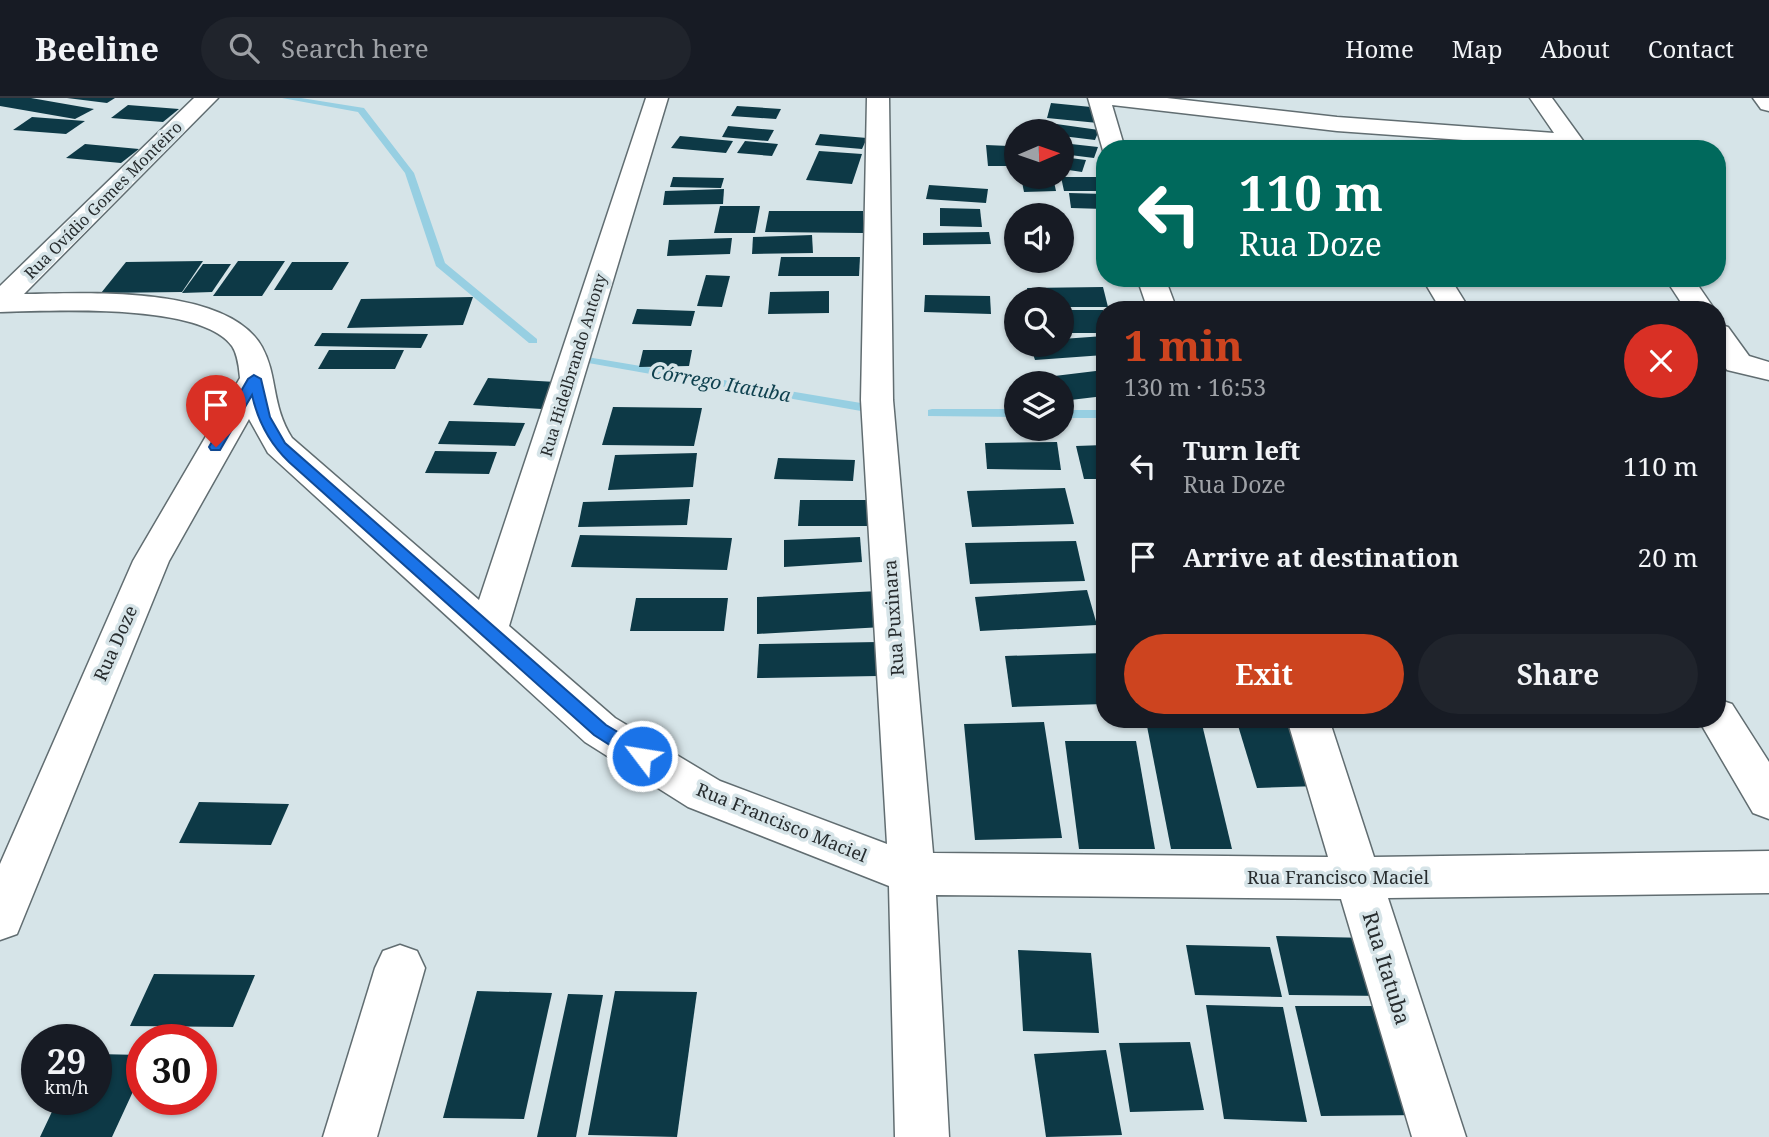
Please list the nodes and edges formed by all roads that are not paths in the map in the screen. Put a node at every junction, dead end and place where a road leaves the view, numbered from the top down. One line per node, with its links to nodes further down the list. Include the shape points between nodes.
1 (207, 98): 15 (street, Rua Ovídio Gomes Monteiro)
2 (657, 98): 19 (street, Rua Hidelbrando Antony)
3 (878, 98): 24 (street, Rua Puxinara, via 877,400)
4 (1099, 98): 11 (street)
5 (1107, 98): 10 (street)
6 (1324, 98): 10 (street)
7 (1541, 98): 14 (street)
8 (1764, 98): 9 (street)
9 (1769, 104)
10 (1337, 124): 12 (street); 13 (street)
11 (1111, 140)
12 (1347, 140)
13 (1518, 140)
14 (1570, 140)
15 (6, 290): 18 (street, Rua Francisco Maciel, via 184,311 220,322 242,339 251,355)
16 (1726, 345): 17 (street, via 1738,363)
17 (1769, 371)
18 (254, 379): 19 (street, Rua Francisco Maciel, via 264,417 280,445); 26 (street, Rua Doze, via 151,561)
19 (488, 631): 24 (street, Rua Francisco Maciel, via 600,730 704,794)
20 (1311, 728): 25 (street, Rua Itatuba)
21 (1724, 728): 22 (street)
22 (1769, 800)
23 (1769, 872): 25 (street, Rua Francisco Maciel)
24 (912, 874): 25 (street, Rua Francisco Maciel); 29 (street, Rua Puxinara)
25 (1360, 878): 30 (street, Rua Itatuba)
26 (0, 918)
27 (400, 968): 28 (street)
28 (350, 1137)
29 (922, 1137)
30 (1439, 1137)

